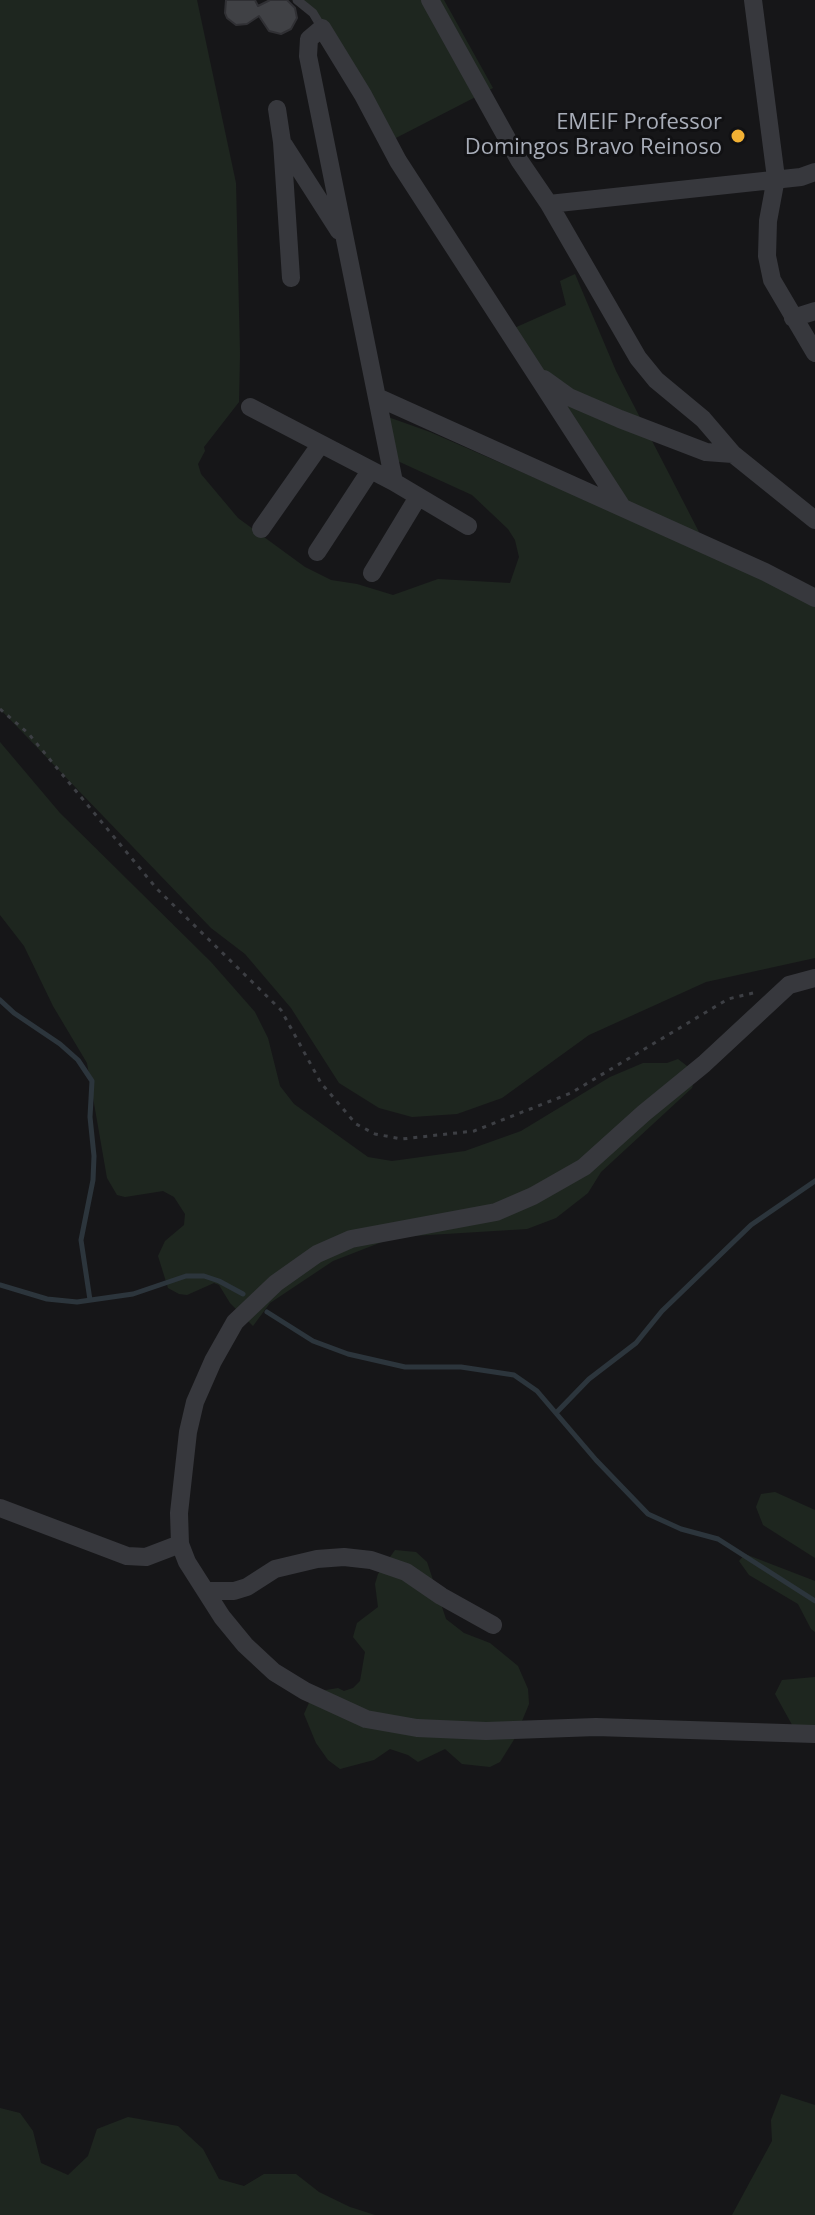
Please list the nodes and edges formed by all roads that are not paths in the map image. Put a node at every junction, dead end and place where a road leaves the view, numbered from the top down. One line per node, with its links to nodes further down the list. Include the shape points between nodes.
1 (297, 0): 4 (lane)
2 (430, 0): 9 (street)
3 (753, 0): 8 (street)
4 (322, 28): 10 (street, via 309,39 308,56); 15 (street, via 398,161)
5 (277, 109): 6 (street)
6 (282, 142): 10 (street); 11 (street)
7 (815, 172): 8 (street)
8 (776, 178): 9 (street); 13 (street, via 767,256 772,280)
9 (549, 204): 19 (street, via 638,358)
10 (344, 239): 16 (street)
11 (291, 278)
12 (815, 311): 13 (street)
13 (793, 318): 14 (street)
14 (815, 353)
15 (533, 371): 19 (street, via 569,397 620,419 706,452); 23 (street)
16 (377, 397): 21 (street); 23 (street)
17 (250, 407): 18 (street)
18 (320, 445): 20 (street); 26 (street)
19 (733, 454): 24 (street)
20 (370, 471): 21 (street); 27 (street)
21 (394, 482): 22 (street)
22 (418, 497): 25 (street); 28 (street)
23 (622, 507): 29 (street)
24 (815, 520)
25 (468, 526)
26 (261, 529)
27 (317, 552)
28 (372, 573)
29 (815, 598)
30 (815, 978): 32 (street, via 789,985 584,1167 533,1196 496,1212 351,1239 317,1254 276,1283 235,1322 195,1402 181,1480)
31 (0, 1508): 32 (street, via 127,1556 146,1557)
32 (180, 1544): 33 (street)
33 (206, 1591): 34 (street, via 234,1591 275,1569 317,1559 371,1560 406,1572); 35 (street, via 245,1645 274,1672 366,1719 486,1731 596,1727)
34 (493, 1625)
35 (815, 1734)

